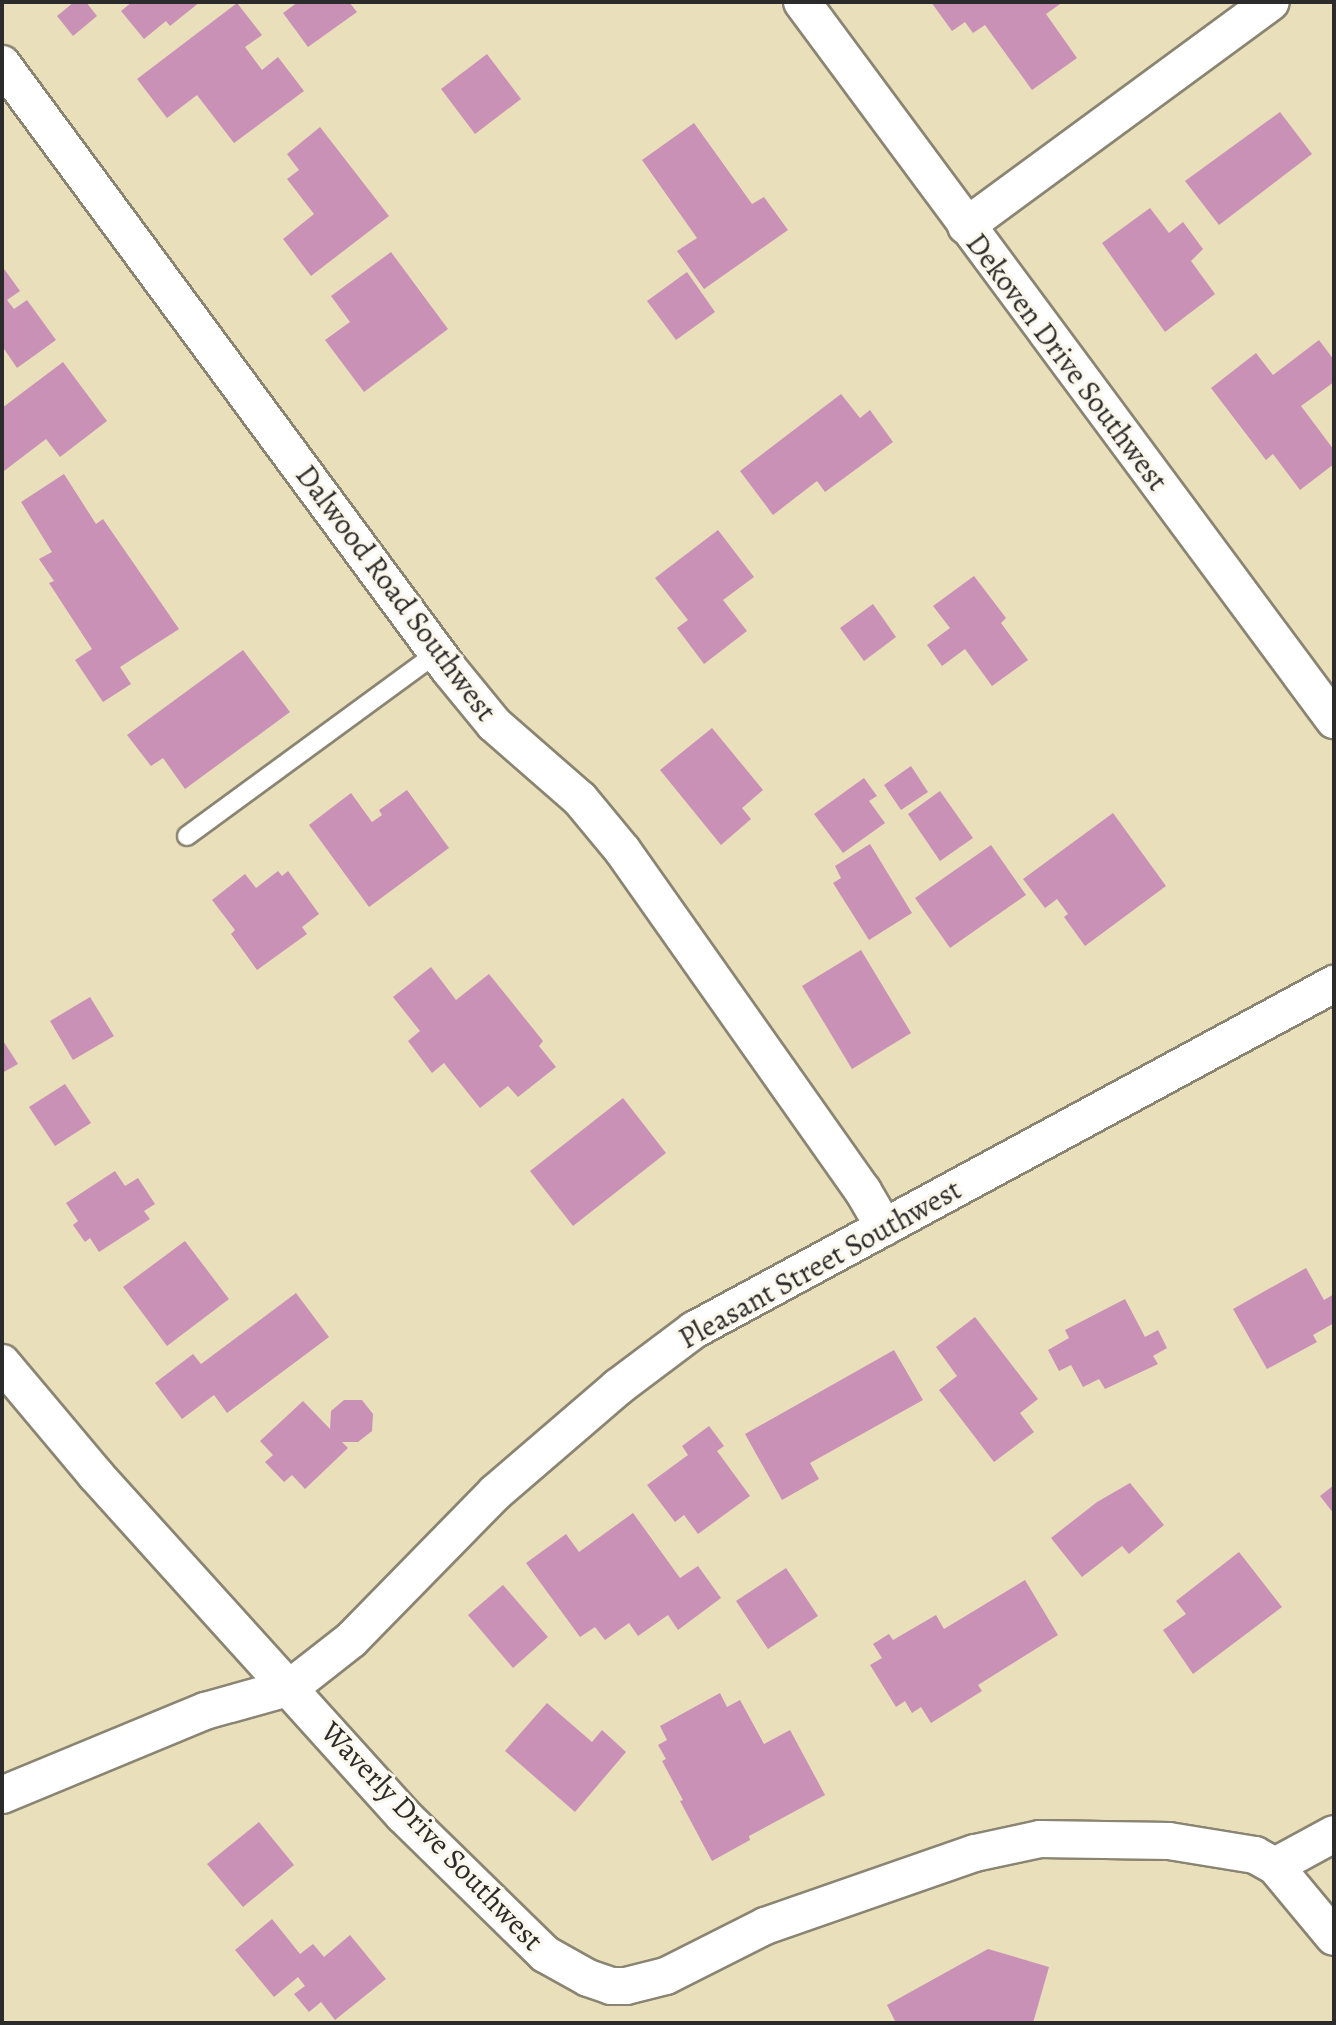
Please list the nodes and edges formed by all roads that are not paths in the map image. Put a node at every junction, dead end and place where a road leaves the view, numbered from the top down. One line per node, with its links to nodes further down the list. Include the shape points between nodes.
1 (802, 2): 4 (street, Dekoven Drive Southwest)
2 (1271, 2): 4 (street)
3 (2, 64): 5 (street, Dalwood Road Southwest)
4 (966, 226): 6 (street, Dekoven Drive Southwest)
5 (437, 653): 7 (lane); 9 (street, Dalwood Road Southwest, via 494,724 580,799 623,851)
6 (1334, 720)
7 (187, 836)
8 (1334, 984): 9 (street, Pleasant Street Southwest)
9 (884, 1227): 11 (street, Pleasant Street Southwest, via 694,1330 618,1387 496,1492 351,1640)
10 (2, 1363): 11 (street, Waverly Drive Southwest, via 95,1474)
11 (291, 1687): 12 (street, via 205,1711); 14 (street, Waverly Drive Southwest, via 403,1815 545,1954 611,1986 666,1976 765,1926 975,1853 1040,1839 1169,1841 1255,1855)
12 (2, 1795)
13 (1334, 1834): 14 (street)
14 (1275, 1866): 15 (street, Waverly Drive Southwest)
15 (1334, 1937)

